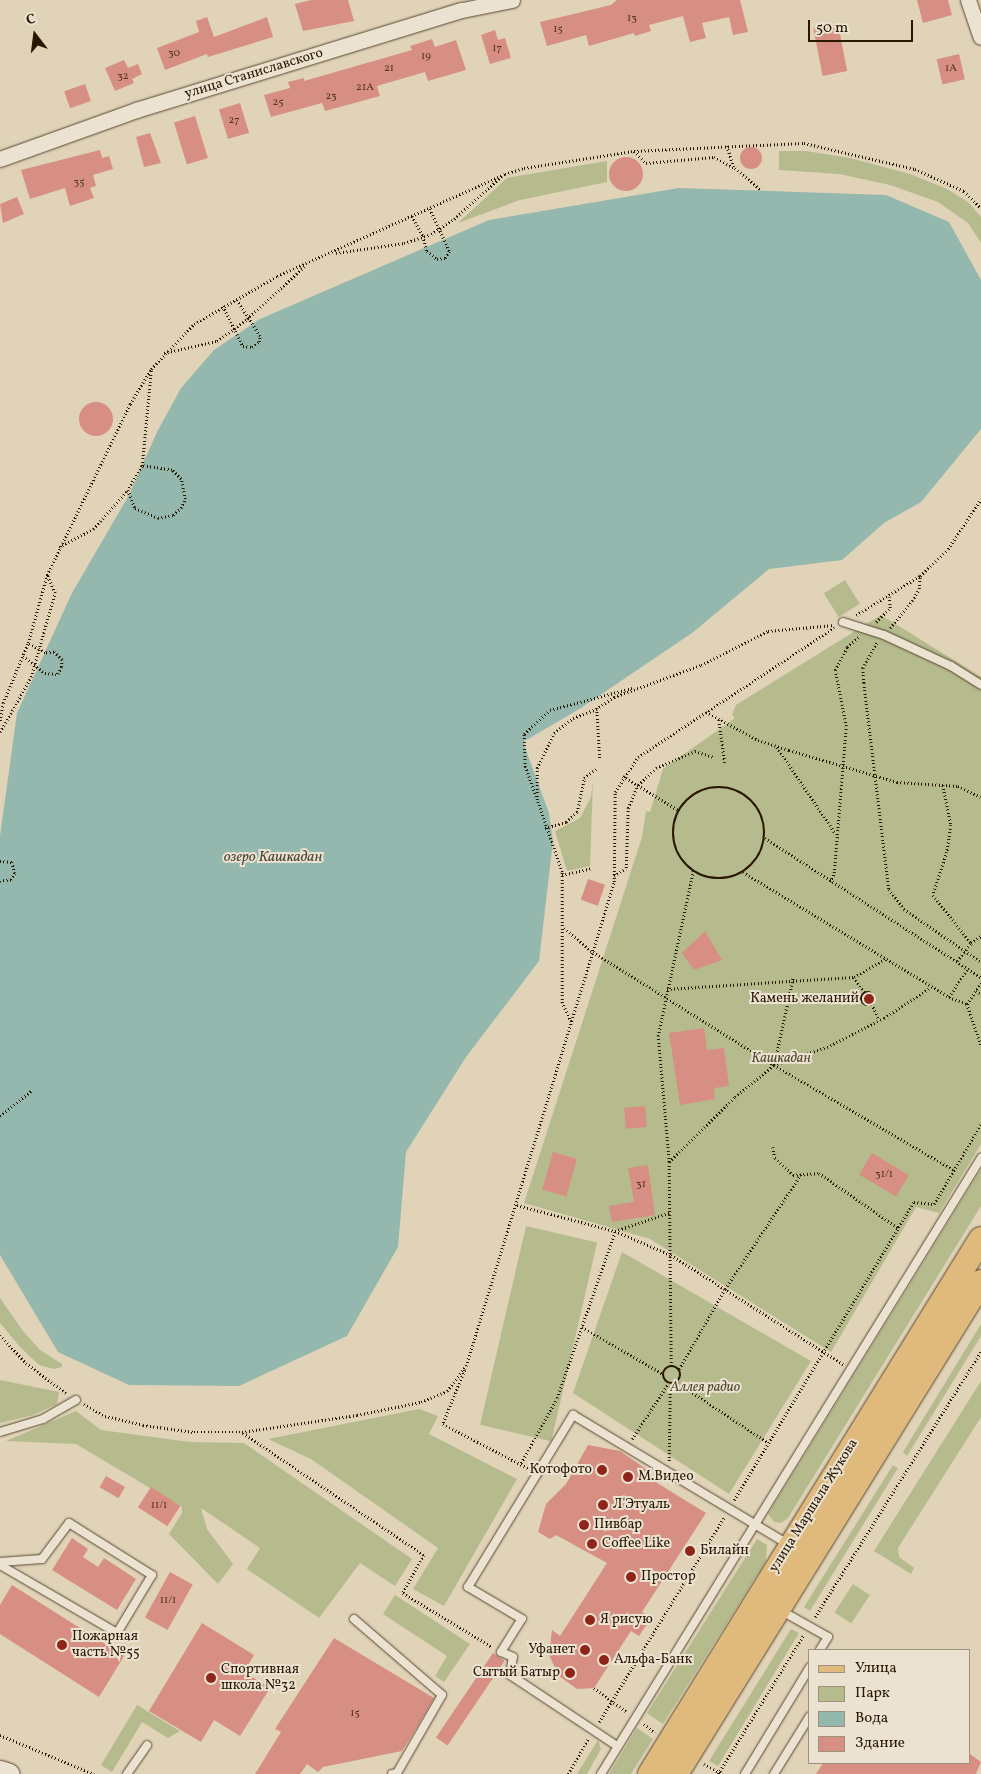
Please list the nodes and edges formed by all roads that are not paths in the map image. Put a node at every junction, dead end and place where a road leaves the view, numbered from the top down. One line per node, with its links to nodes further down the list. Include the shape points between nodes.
1 (512, 0): 3 (street, улица Станиславского)
2 (968, 0): 4 (street)
3 (461, 5): 5 (street, улица Станиславского, via 136,110)
4 (981, 37)
5 (0, 159)
6 (841, 623): 7 (lane, via 884,635 951,666)
7 (981, 685)
8 (981, 1158): 13 (lane)
9 (981, 1239): 14 (main road, улица Маршала Жукова)
10 (981, 1282): 16 (main road, улица Маршала Жукова)
11 (76, 1400): 12 (lane, via 43,1419)
12 (0, 1432)
13 (755, 1524): 14 (lane); 22 (lane); 22 (lane, via 573,1415 536,1474 468,1587 522,1619 501,1652 513,1657 510,1676)
14 (789, 1546): 28 (main road, улица Маршала Жукова)
15 (0, 1564): 15 (lane, via 117,1633 152,1575 69,1523 42,1560)
16 (778, 1609): 18 (lane, via 828,1637); 29 (main road, улица Маршала Жукова)
17 (354, 1619): 26 (lane, via 442,1696 397,1773)
18 (821, 1649)
19 (808, 1670): 30 (lane)
20 (808, 1719): 31 (lane)
21 (147, 1746): 25 (lane)
22 (617, 1746): 27 (lane)
23 (0, 1771): 24 (main road)
24 (9, 1774)
25 (127, 1774)
26 (392, 1774)
27 (600, 1774)
28 (650, 1774)
29 (676, 1774)
30 (745, 1774)
31 (774, 1774)

